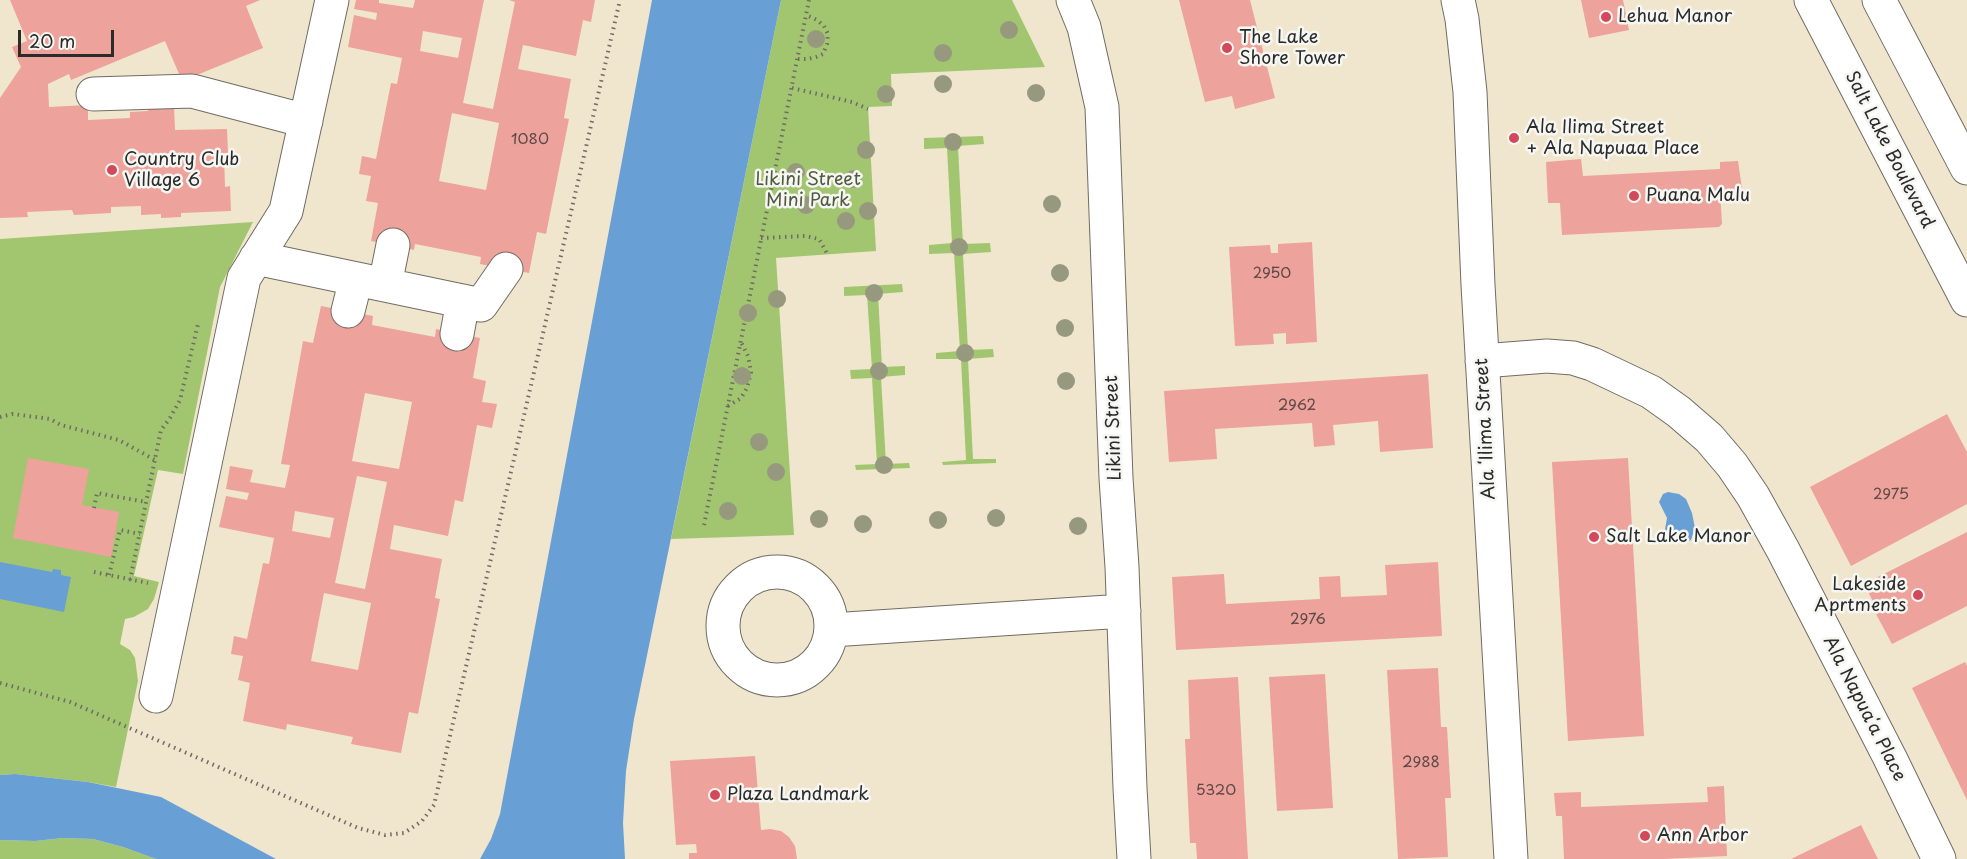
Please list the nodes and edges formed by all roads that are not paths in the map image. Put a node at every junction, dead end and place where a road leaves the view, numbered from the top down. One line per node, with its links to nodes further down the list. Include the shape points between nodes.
1 (332, 0): 7 (street)
2 (1073, 0): 18 (street, Likini Street, via 1084,27 1102,107)
3 (1458, 0): 17 (street, Ala ʻIlima Street, via 1470,92)
4 (1811, 0): 13 (street, Salt Lake Boulevard)
5 (1879, 0): 8 (street)
6 (93, 94): 7 (street, via 192,91)
7 (306, 121): 10 (street, via 286,211)
8 (1967, 168)
9 (393, 245): 12 (street)
10 (256, 258): 12 (street); 20 (street, via 244,278)
11 (506, 269): 14 (street, via 481,305)
12 (370, 282): 14 (street); 15 (street)
13 (1967, 300)
14 (463, 301): 16 (street)
15 (348, 312)
16 (456, 334)
17 (1482, 361): 22 (street, Ala ʻIlima Street); 23 (street, Ala Napuaʻa Place, via 1547,356 1592,364 1651,392 1709,438 1753,496 1783,550)
18 (1124, 611): 19 (street); 21 (street, Likini Street)
19 (831, 630)
20 (156, 696)
21 (1134, 859)
22 (1511, 859)
23 (1939, 859)

